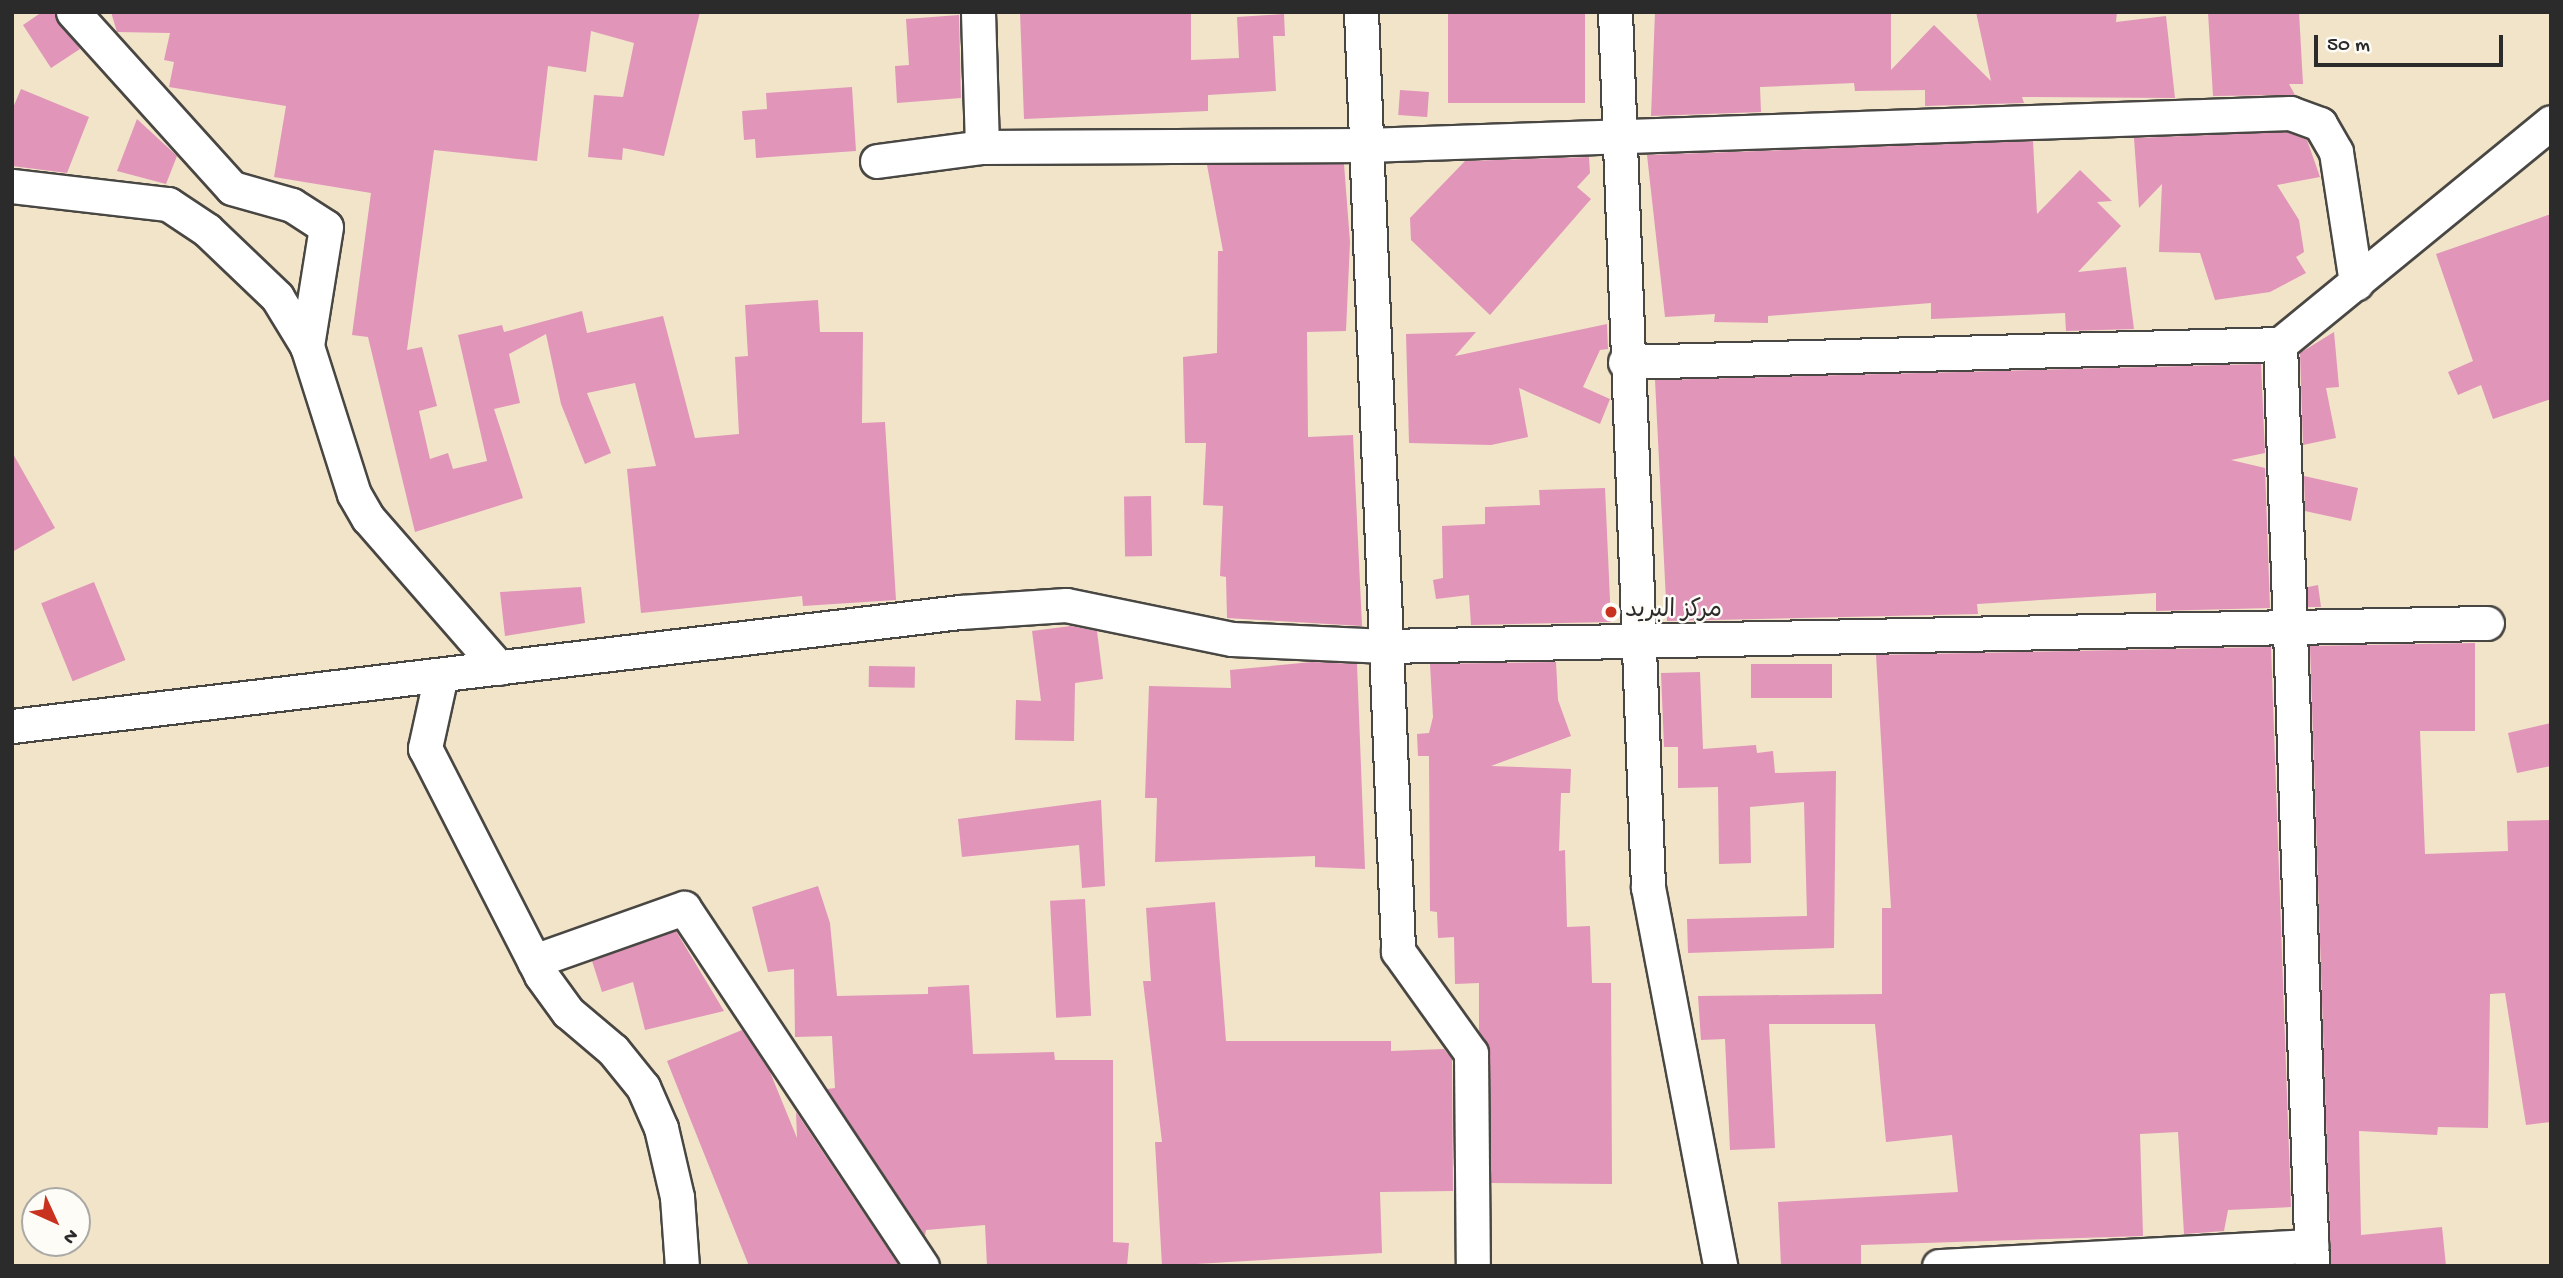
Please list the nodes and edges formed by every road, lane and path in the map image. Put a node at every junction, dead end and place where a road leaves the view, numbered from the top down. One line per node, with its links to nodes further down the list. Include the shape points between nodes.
1 (73, 12): 13 (street, via 232,188 292,205 326,228)
2 (978, 12): 8 (street)
3 (1361, 12): 7 (street)
4 (1615, 12): 6 (street)
5 (2551, 122): 11 (street)
6 (1619, 137): 7 (street); 11 (street, via 2290,113 2320,124 2336,152); 14 (street)
7 (1366, 145): 8 (street); 18 (street)
8 (982, 147): 9 (street)
9 (877, 161)
10 (12, 186): 13 (street, via 168,204 208,230 277,297)
11 (2356, 283): 12 (street)
12 (2280, 344): 14 (street); 16 (street)
13 (307, 346): 19 (street, via 354,494 368,518)
14 (1625, 362): 17 (street)
15 (2487, 623): 16 (street)
16 (2294, 631): 17 (street); 23 (street)
17 (1636, 638): 18 (street); 27 (street, via 1648,887)
18 (1385, 646): 19 (street, via 1232,639 1066,606 960,612); 26 (street, via 1398,951 1471,1053)
19 (499, 668): 20 (street)
20 (441, 675): 21 (street); 22 (street, via 425,748)
21 (12, 726)
22 (534, 961): 24 (street, via 568,1012 613,1049 643,1087 661,1128 677,1197); 25 (street, via 684,908)
23 (2311, 1256): 28 (street)
24 (682, 1266)
25 (922, 1266)
26 (1473, 1266)
27 (1720, 1266)
28 (1939, 1266)

